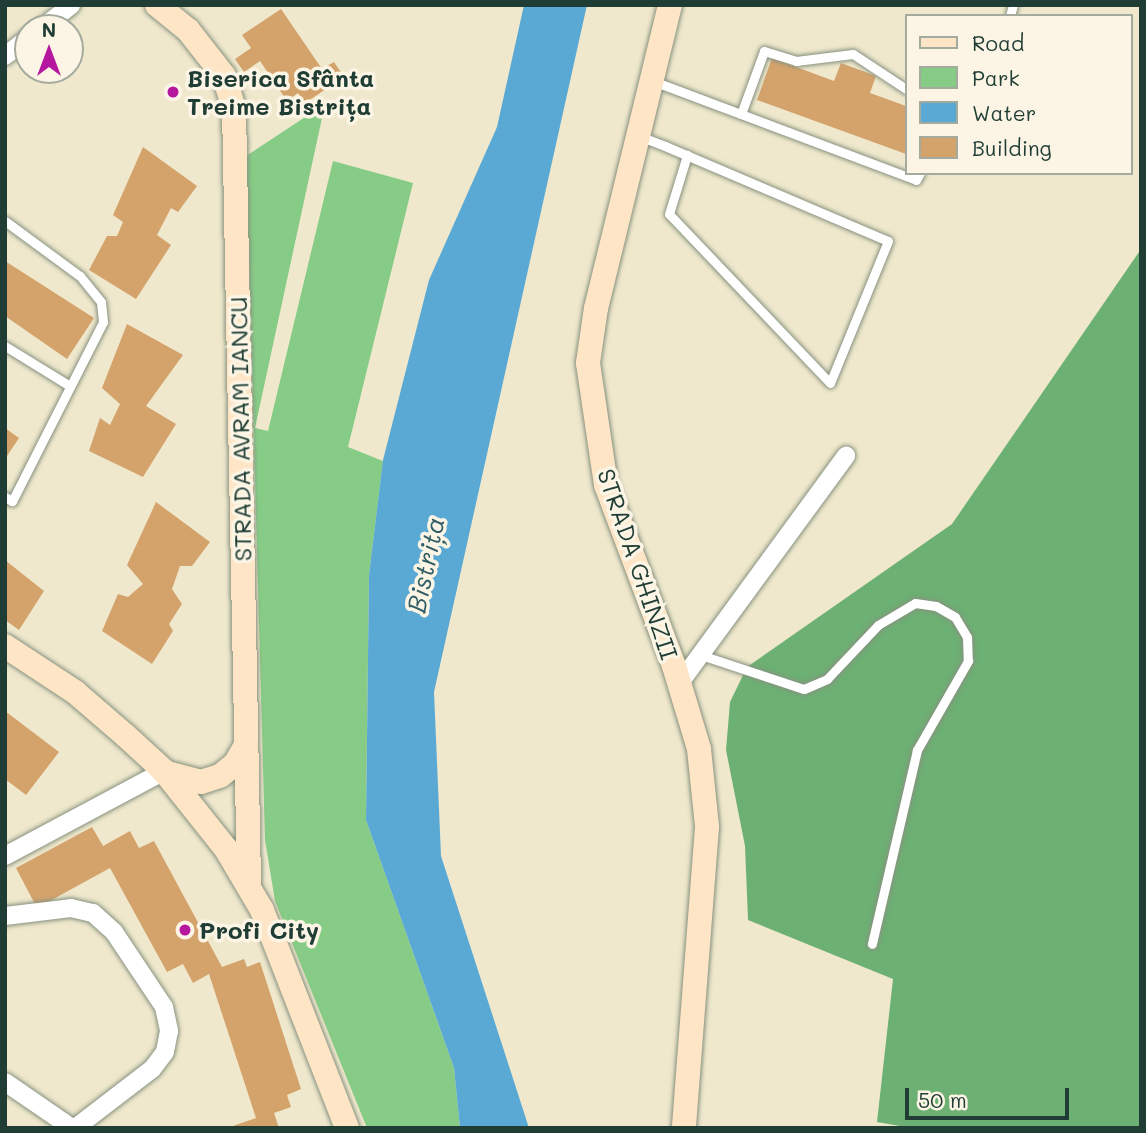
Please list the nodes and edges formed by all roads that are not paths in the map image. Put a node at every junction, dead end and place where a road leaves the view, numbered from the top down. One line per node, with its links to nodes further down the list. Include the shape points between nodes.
1 (157, 5): 17 (street, STRADA AVRAM IANCU, via 188,30 224,75 234,108)
2 (670, 5): 3 (street, STRADA GHINZII)
3 (651, 80): 5 (lane); 6 (street, STRADA GHINZII)
4 (904, 88): 5 (lane, via 853,54 796,61 764,51)
5 (741, 114): 8 (lane, via 916,180)
6 (638, 136): 7 (lane); 16 (street, STRADA GHINZII, via 596,308 589,387 606,485)
7 (687, 155): 7 (lane, via 888,241 830,383 669,214)
8 (919, 175)
9 (5, 221): 11 (lane, via 80,276 101,302 103,322)
10 (5, 346): 11 (lane)
11 (70, 386): 13 (lane, via 12,501)
12 (846, 456): 15 (street)
13 (5, 497)
14 (5, 646): 18 (street, via 75,692)
15 (701, 655): 16 (street); 22 (lane, via 804,689 827,679 878,625 915,603 936,606 955,617 967,637 968,660 918,750)
16 (679, 684): 26 (street, STRADA GHINZII, via 699,749 707,827)
17 (245, 747): 18 (street, via 235,764 220,776 201,782); 20 (street, STRADA AVRAM IANCU)
18 (164, 771): 19 (street); 20 (street)
19 (5, 856)
20 (249, 882): 25 (street)
21 (5, 916): 24 (street, via 71,908 93,913 114,932 164,1007 169,1031 166,1052 152,1069)
22 (872, 944)
23 (5, 1082): 24 (street)
24 (73, 1128)
25 (347, 1128)
26 (684, 1128)

